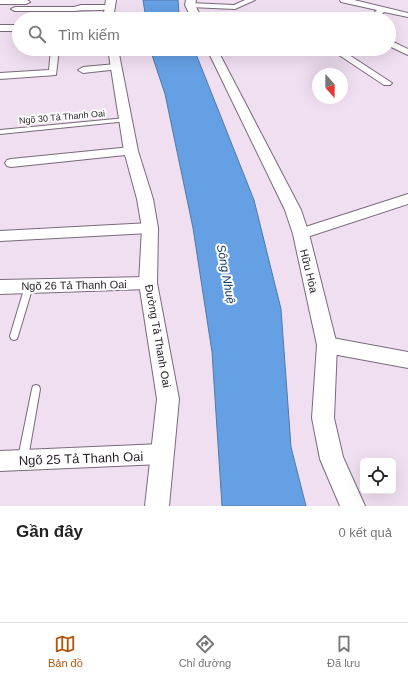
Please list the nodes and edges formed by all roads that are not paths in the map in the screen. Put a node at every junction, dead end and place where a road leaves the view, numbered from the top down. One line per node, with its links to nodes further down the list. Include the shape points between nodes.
1 (251, 0): 6 (street, via 235,7)
2 (344, 0): 9 (street)
3 (46, 1): 4 (street)
4 (0, 2)
5 (190, 3): 6 (street)
6 (212, 3)
7 (110, 4): 8 (street)
8 (15, 9)
9 (382, 9): 10 (street); 11 (street)
10 (379, 12)
11 (395, 12)
12 (396, 12): 13 (street)
13 (408, 15)
14 (12, 28): 15 (street)
15 (0, 29)
16 (396, 46): 17 (street)
17 (408, 52)
18 (54, 56): 24 (street, via 53,73)
19 (114, 56): 22 (street, Đường Tả Thanh Oai)
20 (215, 56): 32 (street, Hữu Hòa, via 292,210)
21 (345, 56): 25 (street)
22 (116, 67): 23 (street); 26 (street, Đường Tả Thanh Oai)
23 (83, 70)
24 (0, 76)
25 (387, 83)
26 (126, 120): 27 (lane, Ngõ 30 Tả Thanh Oai); 28 (street, Đường Tả Thanh Oai)
27 (0, 132)
28 (131, 152): 29 (street); 31 (street, Đường Tả Thanh Oai, via 145,199)
29 (11, 163)
30 (408, 199): 32 (street)
31 (150, 228): 33 (street); 34 (street, Đường Tả Thanh Oai)
32 (300, 234): 38 (street, Hữu Hòa)
33 (0, 236)
34 (148, 283): 35 (street, Ngõ 26 Tả Thanh Oai); 41 (street, Đường Tả Thanh Oai, via 168,399)
35 (29, 286): 36 (street, Ngõ 26 Tả Thanh Oai); 37 (lane)
36 (0, 287)
37 (14, 336)
38 (327, 345): 39 (street); 45 (street, Hữu Hòa, via 323,418 332,459)
39 (408, 360)
40 (36, 389): 42 (lane)
41 (162, 454): 42 (street, Ngõ 25 Tả Thanh Oai); 44 (street, Đường Tả Thanh Oai)
42 (23, 460): 43 (street, Ngõ 25 Tả Thanh Oai)
43 (0, 461)
44 (157, 506)
45 (353, 506)

